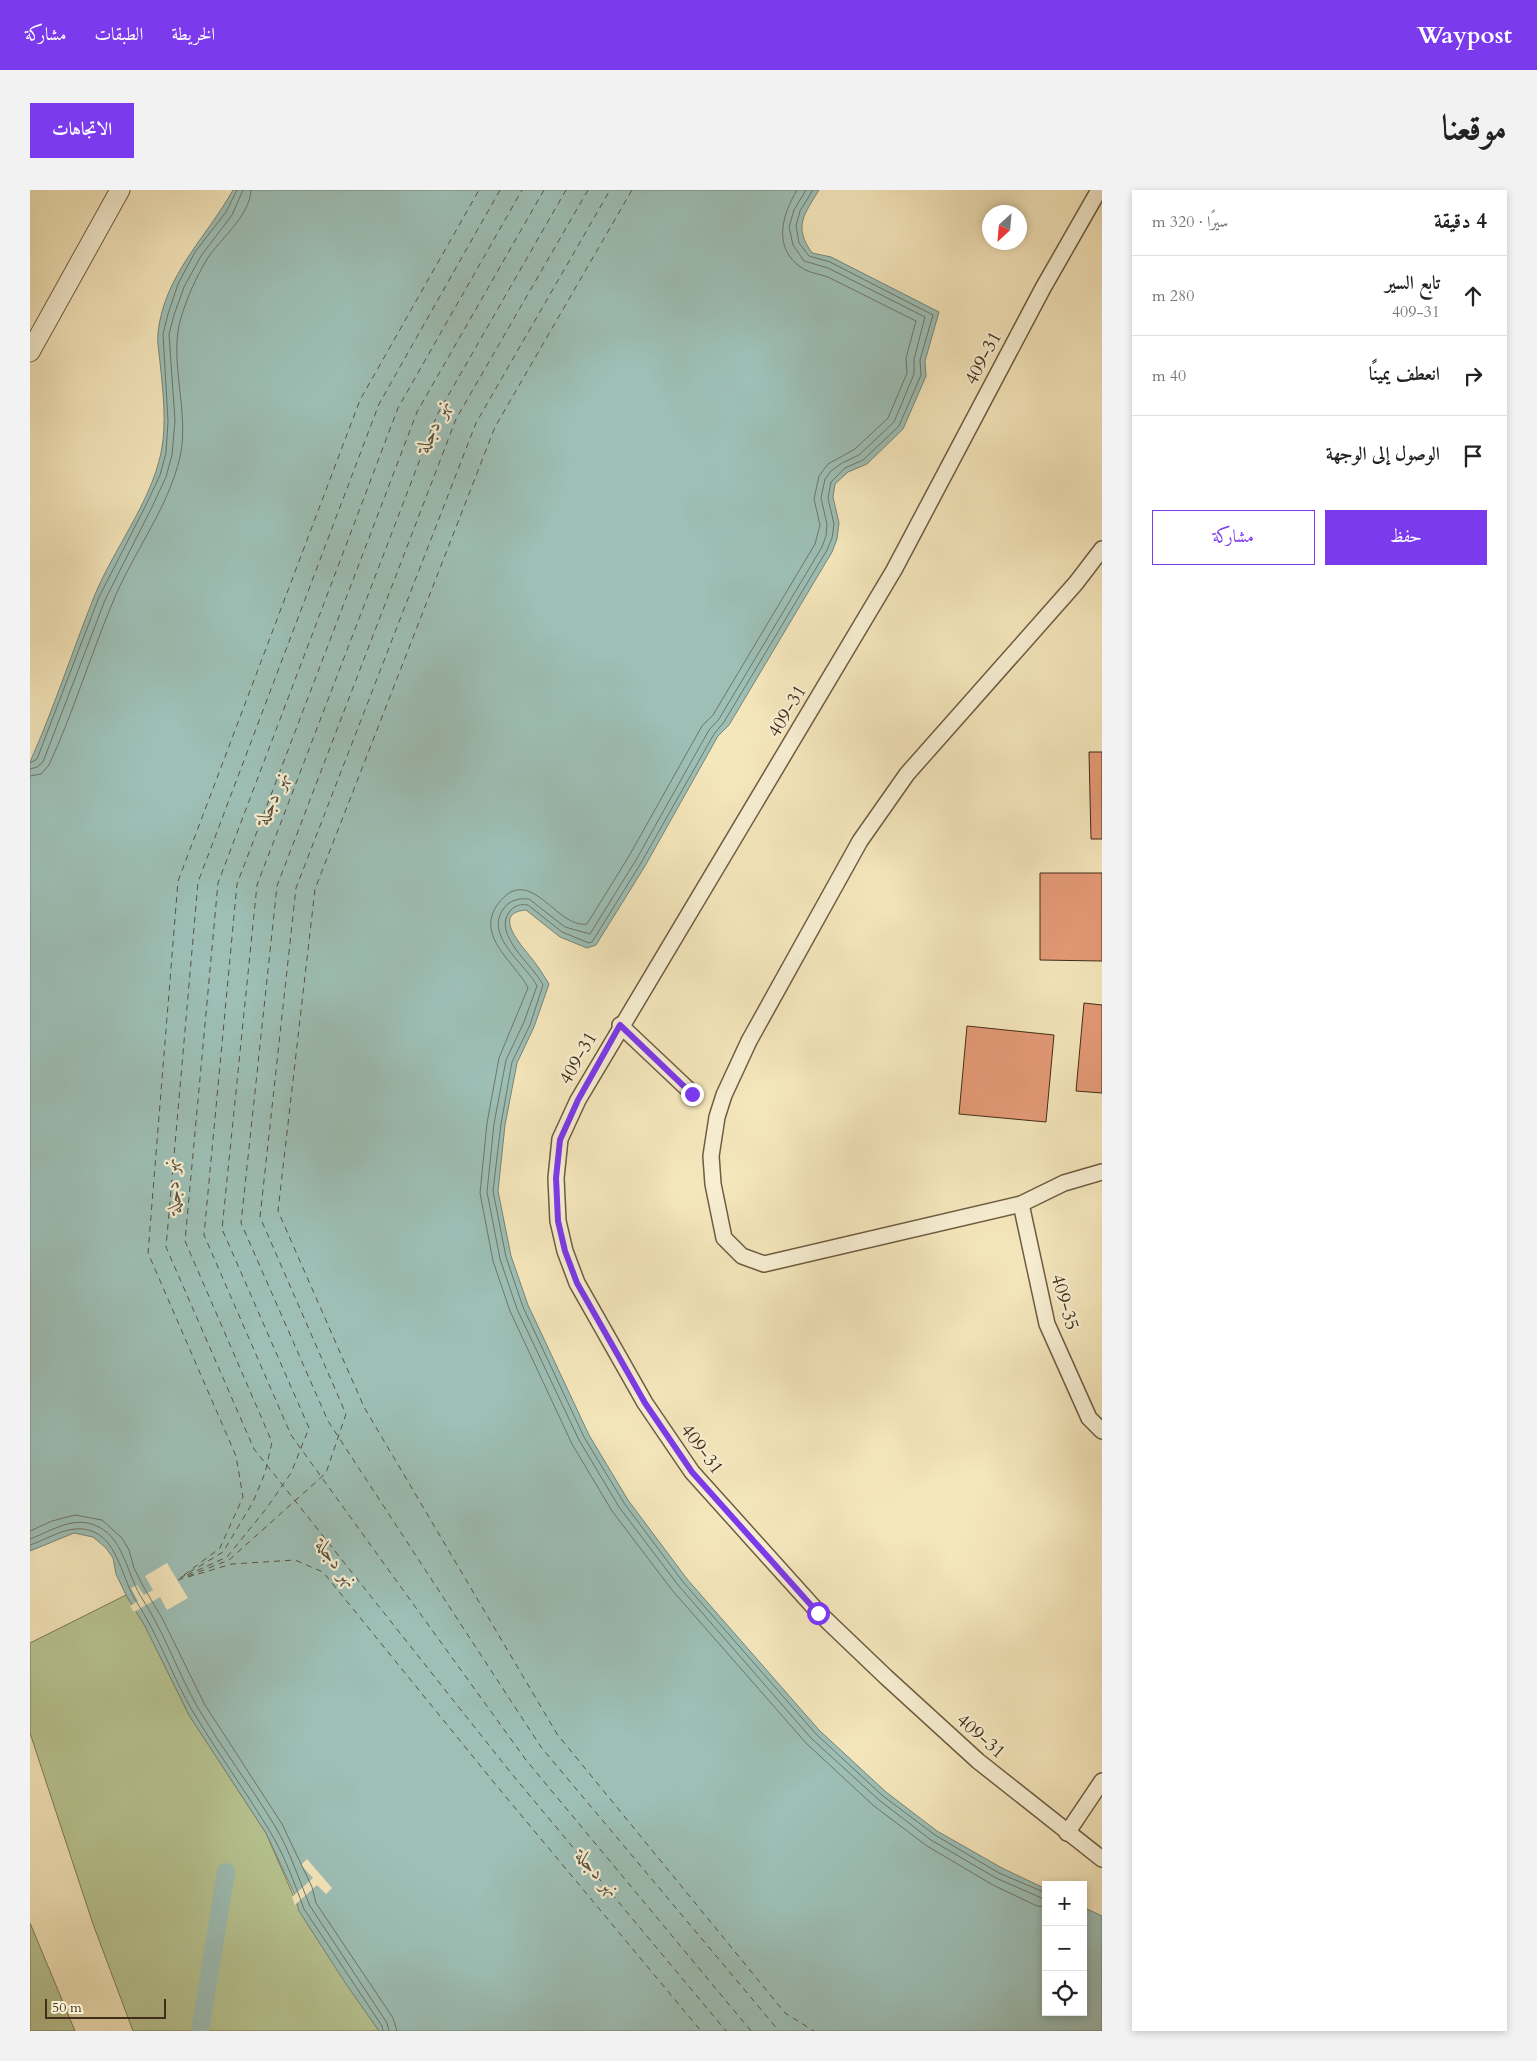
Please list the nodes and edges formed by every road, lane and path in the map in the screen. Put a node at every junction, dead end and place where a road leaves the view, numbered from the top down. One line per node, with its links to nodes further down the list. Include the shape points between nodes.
1 (120, 190): 3 (street)
2 (1099, 190): 5 (street, 409-31, via 1038,296 894,570)
3 (30, 352)
4 (1102, 549): 8 (street, via 907,774 860,841 749,1041 724,1095 711,1156 724,1238 742,1256 764,1264)
5 (620, 1025): 6 (street); 11 (street, 409-31, via 578,1100 560,1140 556,1178 558,1221 577,1283 645,1403 692,1472 781,1573 818,1613 978,1761)
6 (692, 1094)
7 (1102, 1172): 8 (street, via 1064,1183)
8 (1021, 1204): 9 (street, 409-35, via 1047,1324 1089,1418)
9 (1102, 1431)
10 (1102, 1781): 11 (street)
11 (1067, 1833): 12 (street, 409-31)
12 (1102, 1859)

